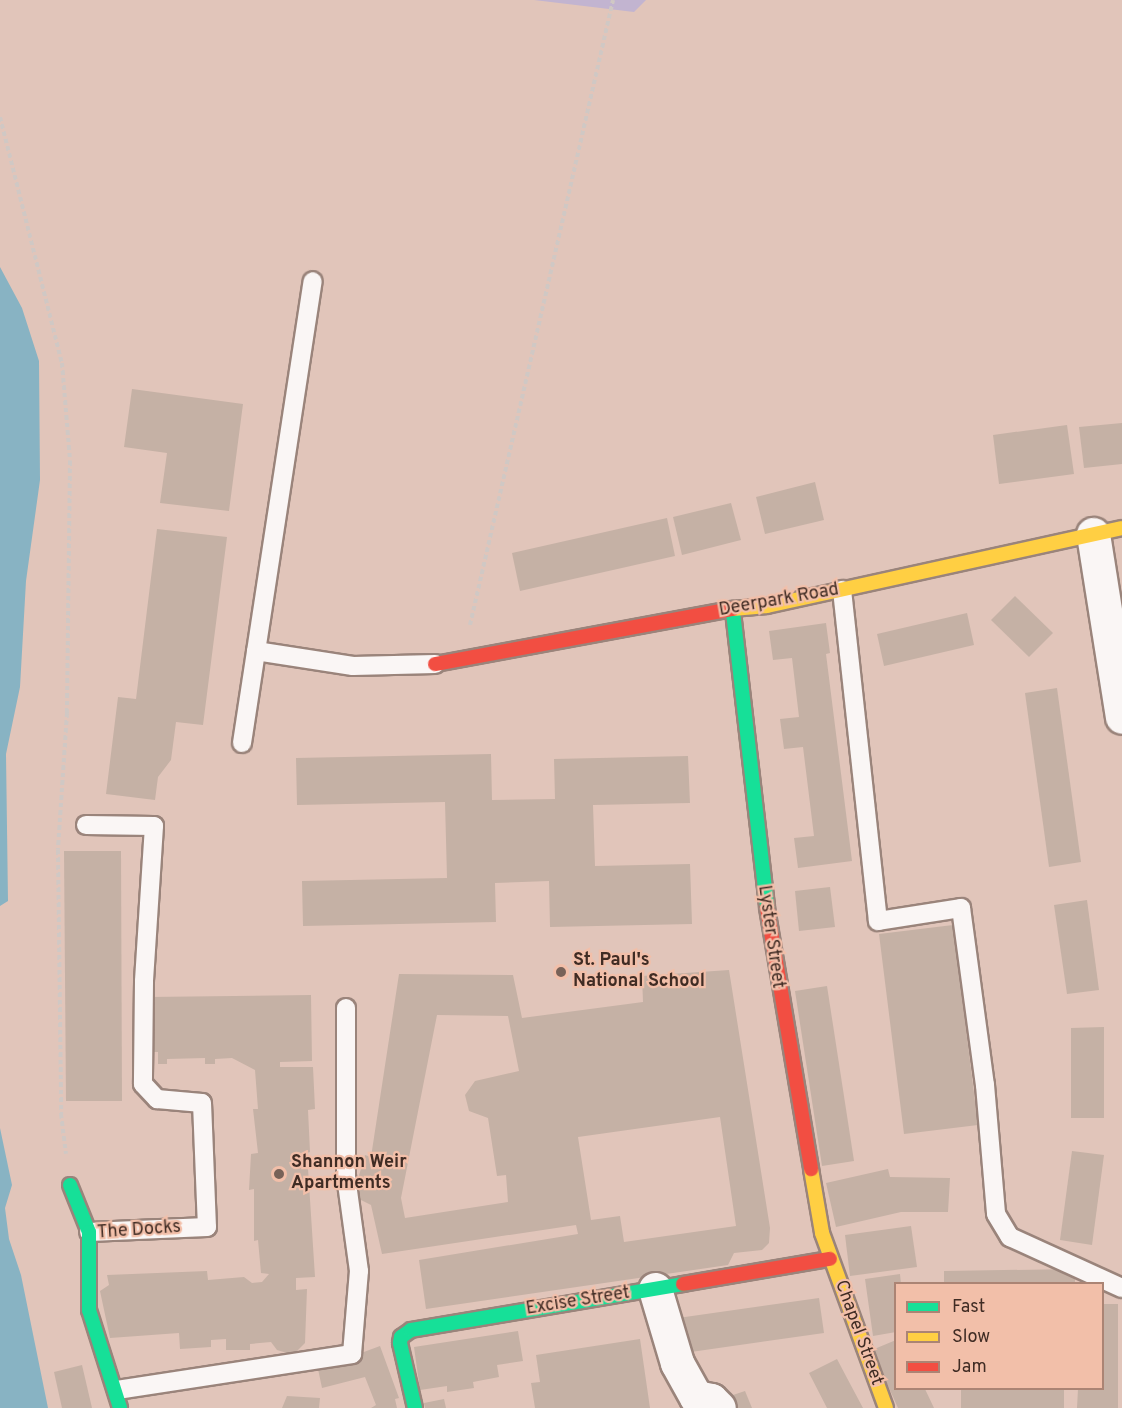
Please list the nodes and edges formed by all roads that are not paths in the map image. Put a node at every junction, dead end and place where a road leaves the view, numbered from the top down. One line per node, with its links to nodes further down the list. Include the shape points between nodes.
1 (314, 281): 5 (lane)
2 (1108, 531): 3 (street, Deerpark Road); 7 (street)
3 (842, 590): 4 (street, Deerpark Road); 14 (lane, via 878,921 961,908 985,1085 996,1214 1010,1237)
4 (733, 612): 6 (street, Deerpark Road, via 698,613); 13 (street, Lyster Street, via 772,954 822,1233)
5 (256, 651): 6 (lane, via 353,666); 8 (lane)
6 (435, 664)
7 (1122, 717)
8 (242, 743)
9 (86, 825): 12 (lane, The Docks, via 154,826 144,982 143,1084 157,1099 202,1103 207,1227)
10 (346, 1008): 16 (lane, via 346,1176 359,1271 352,1354)
11 (70, 1185): 12 (street)
12 (89, 1232): 16 (street, The Docks, via 89,1310)
13 (830, 1259): 15 (street, Excise Street); 20 (street, Chapel Street)
14 (1122, 1288)
15 (655, 1289): 18 (street, Excise Street, via 411,1329 400,1342); 19 (street, via 677,1363 696,1397 711,1400)
16 (117, 1390): 17 (street, The Docks)
17 (120, 1408)
18 (415, 1408)
19 (719, 1408)
20 (886, 1408)

